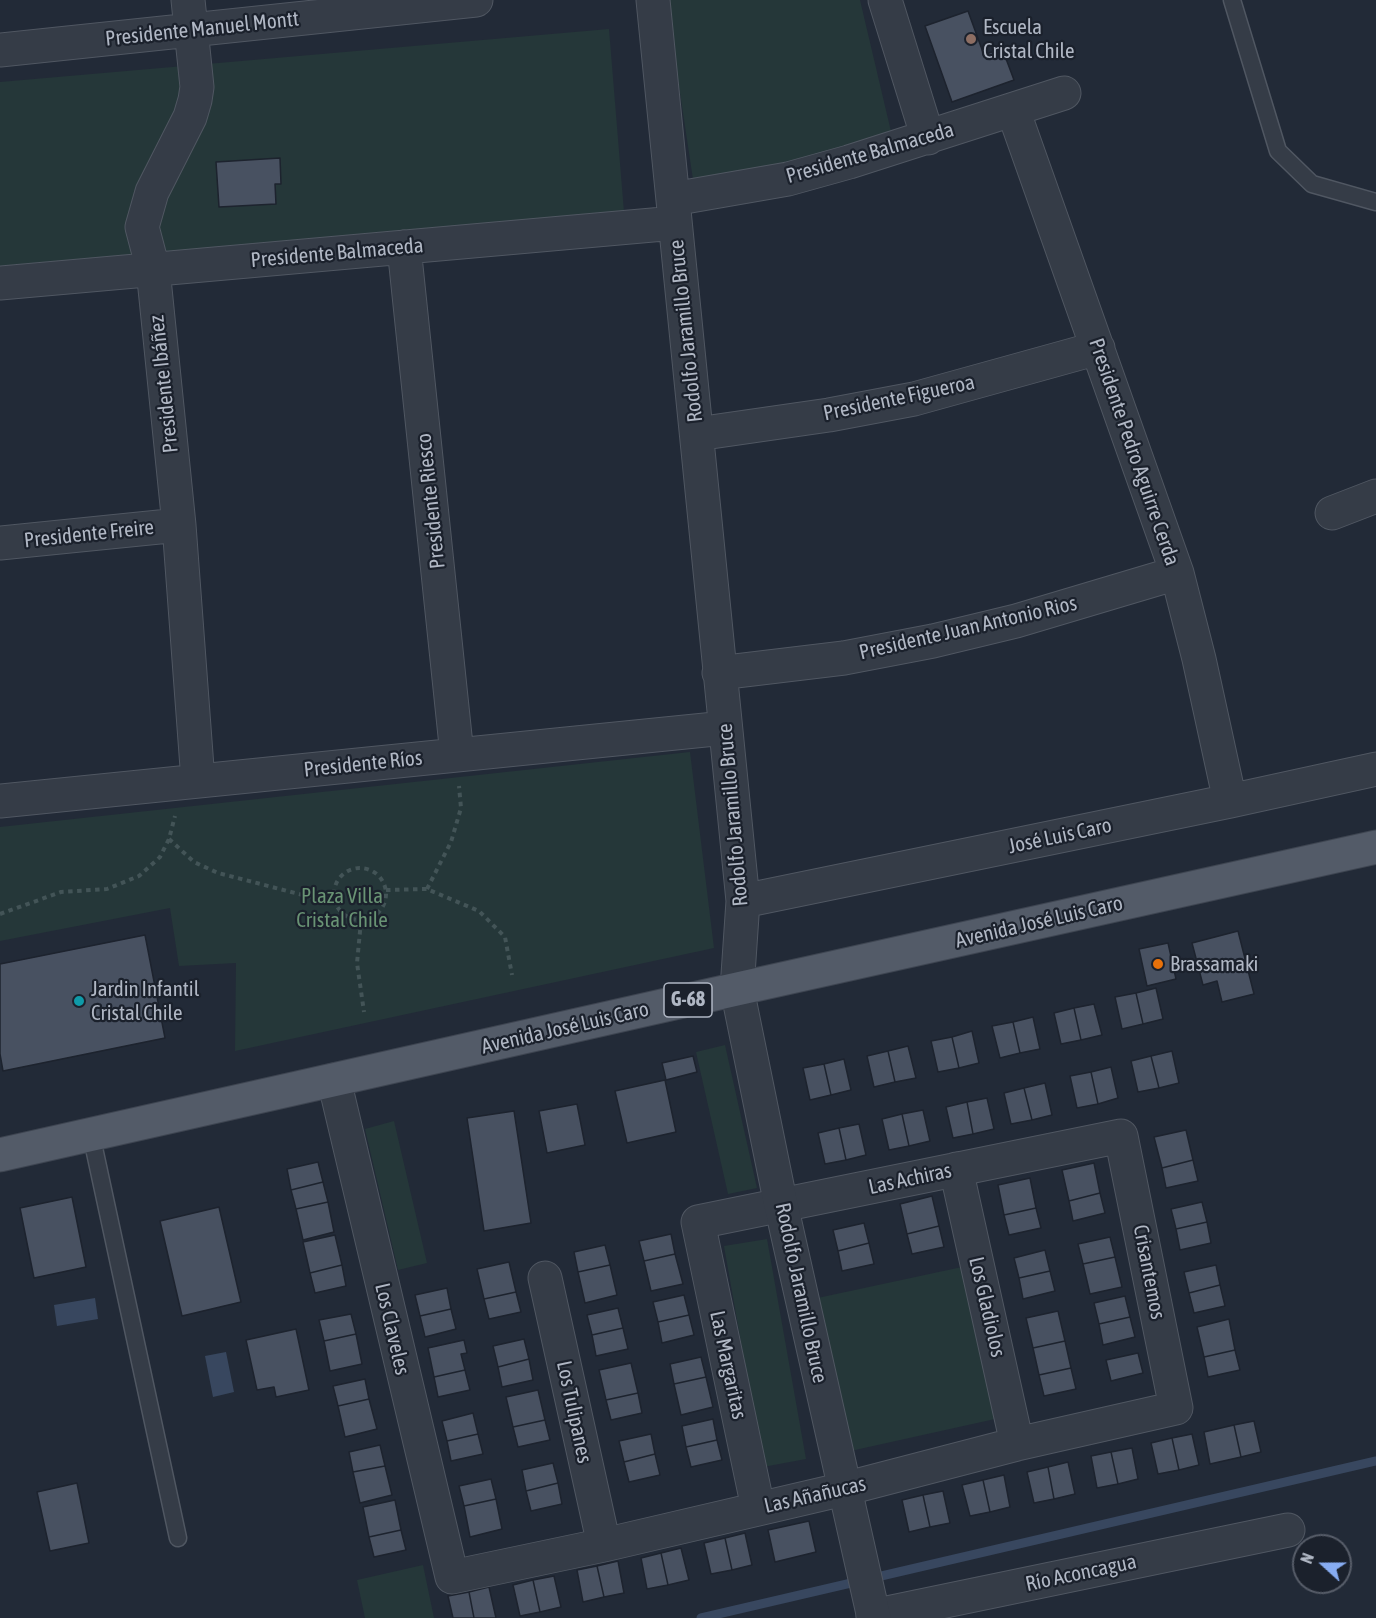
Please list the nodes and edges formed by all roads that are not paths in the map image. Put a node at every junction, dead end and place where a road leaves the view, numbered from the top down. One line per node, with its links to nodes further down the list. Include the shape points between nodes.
1 (476, 0): 5 (street, Presidente Manuel Montt)
2 (653, 0): 11 (street, Rodolfo Jaramillo Bruce)
3 (885, 0): 9 (street)
4 (1233, 0): 10 (lane, via 1278,151 1312,184)
5 (190, 15): 6 (street, Presidente Manuel Montt); 13 (street, Presidente Ibáñez, via 197,87 190,117 152,192 142,227)
6 (0, 50)
7 (1064, 93): 8 (street, Presidente Balmaceda)
8 (1013, 110): 9 (street, Presidente Balmaceda); 15 (street, Presidente Pedro Aguirre Cerda)
9 (928, 138): 11 (street, Presidente Balmaceda)
10 (1376, 202)
11 (674, 211): 12 (street, Presidente Balmaceda); 16 (street, Rodolfo Jaramillo Bruce)
12 (404, 247): 13 (street, Presidente Balmaceda); 24 (street, Presidente Riesco)
13 (153, 269): 14 (street, Presidente Balmaceda); 19 (street, Presidente Ibáñez)
14 (0, 283)
15 (1098, 348): 16 (street, Presidente Figueroa, via 914,399); 21 (street, Presidente Pedro Aguirre Cerda)
16 (697, 434): 22 (street, Rodolfo Jaramillo Bruce)
17 (1376, 496): 18 (street)
18 (1332, 513)
19 (179, 525): 20 (street, Presidente Freire); 26 (street, Presidente Ibáñez)
20 (0, 543)
21 (1177, 573): 22 (street, Presidente Juan Antonio Rios, via 1016,621 933,641 844,658); 28 (street, Presidente Pedro Aguirre Cerda)
22 (719, 673): 23 (street, Rodolfo Jaramillo Bruce)
23 (726, 728): 24 (street, Presidente Ríos); 30 (street, Rodolfo Jaramillo Bruce)
24 (457, 754): 26 (street, Presidente Ríos)
25 (1376, 769): 28 (street, José Luis Caro)
26 (198, 781): 27 (street, Presidente Ríos)
27 (0, 801)
28 (1230, 801): 30 (street, José Luis Caro)
29 (1376, 847): 31 (main road, Avenida José Luis Caro / G-68)
30 (743, 901): 31 (street, Rodolfo Jaramillo Bruce)
31 (737, 989): 32 (main road, Avenida José Luis Caro / G-68); 37 (street, Rodolfo Jaramillo Bruce)
32 (334, 1080): 33 (main road, Avenida José Luis Caro / G-68); 47 (street, Los Claveles)
33 (91, 1134): 35 (main road, Avenida José Luis Caro / G-68); 45 (lane)
34 (1121, 1136): 36 (street, Las Achiras); 40 (street, Crisantemos)
35 (0, 1155)
36 (956, 1169): 37 (street, Las Achiras); 41 (street, Los Gladiolos)
37 (781, 1205): 38 (street, Las Achiras); 42 (street, Rodolfo Jaramillo Bruce)
38 (698, 1222): 43 (street, Las Margaritas)
39 (545, 1278): 46 (street, Los Tulipanes)
40 (1176, 1407): 41 (street, Las Añañucas)
41 (1017, 1444): 42 (street, Las Añañucas)
42 (844, 1489): 43 (street, Las Añañucas); 48 (street, Rodolfo Jaramillo Bruce)
43 (758, 1508): 46 (street, Las Añañucas)
44 (1288, 1530): 48 (street, Río Aconcagua)
45 (178, 1539)
46 (604, 1545): 47 (street, Las Añañucas)
47 (452, 1577)
48 (874, 1617)

